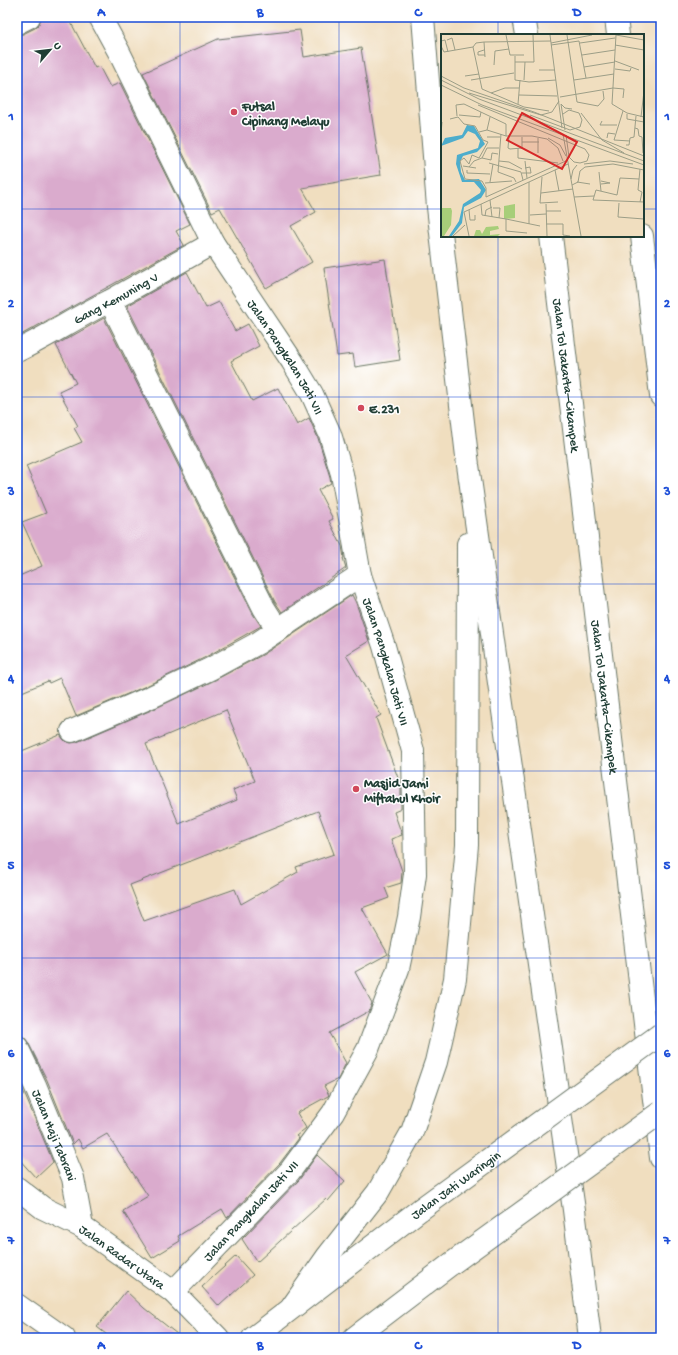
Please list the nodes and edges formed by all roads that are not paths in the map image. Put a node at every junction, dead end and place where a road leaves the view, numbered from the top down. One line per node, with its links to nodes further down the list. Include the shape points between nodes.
1 (29, 17): 6 (main road)
2 (100, 17): 13 (main road, Jalan Pangkalan Jati VII)
3 (423, 17): 9 (main road)
4 (524, 17): 7 (main road)
5 (616, 17): 8 (main road)
6 (17, 23)
7 (526, 34)
8 (618, 34)
9 (441, 233)
10 (441, 237): 17 (main road)
11 (551, 237): 24 (main road, Jalan Tol Jakarta–Cikampek)
12 (642, 237): 16 (main road)
13 (212, 243): 14 (main road, Gang Kemuning V); 18 (main road, Jalan Pangkalan Jati VII, via 300,374 330,434 342,474)
14 (110, 301): 15 (main road, Gang Kemuning V); 19 (main road, via 264,608)
15 (17, 351)
16 (661, 396)
17 (468, 465): 29 (main road, via 467,845 455,979 436,1062 412,1132 378,1192); 34 (main road)
18 (360, 575): 19 (main road); 27 (main road, Jalan Pangkalan Jati VII, via 384,646 413,751 415,874 398,969 368,1049 333,1112 290,1171)
19 (278, 630): 20 (main road, via 210,669)
20 (72, 731)
21 (661, 1034): 29 (main road, Jalan Jati Waringin, bridge, via 421,1209)
22 (17, 1047): 26 (main road, Jalan Haji Tabrani, via 73,1178)
23 (661, 1112): 33 (main road, bridge, via 451,1264)
24 (661, 1158)
25 (17, 1188): 26 (main road, Jalan Radar Utara, via 43,1208)
26 (82, 1228): 27 (main road, Jalan Radar Utara)
27 (173, 1292): 31 (main road, Jalan Radar Utara)
28 (17, 1305): 30 (main road)
29 (292, 1307): 32 (main road, Jalan Jati Waringin)
30 (64, 1338)
31 (218, 1338)
32 (252, 1338)
33 (354, 1338)
34 (590, 1338)

